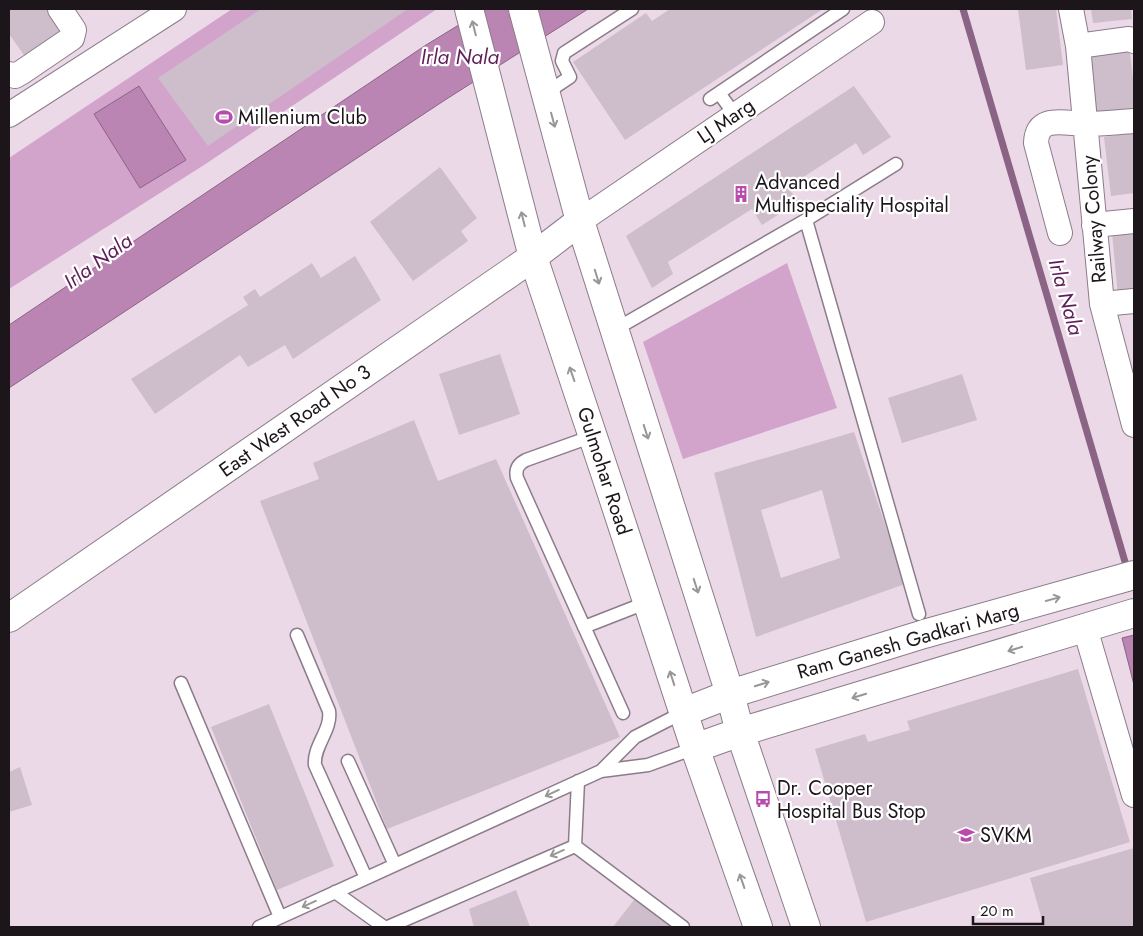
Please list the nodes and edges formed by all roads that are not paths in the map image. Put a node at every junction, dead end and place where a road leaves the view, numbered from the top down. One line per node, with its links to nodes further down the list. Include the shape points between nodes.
1 (60, 9): 11 (street, via 74,30 72,38 15,76)
2 (174, 9): 13 (street)
3 (469, 9): 23 (main road, Gulmohar Road, one-way to 3)
4 (523, 9): 12 (main road)
5 (632, 9): 12 (lane, via 564,53 562,60 570,77)
6 (843, 9): 14 (lane, via 715,96)
7 (1071, 9): 10 (street, Railway Colony)
8 (872, 22): 14 (street, LJ Marg)
9 (1134, 41): 10 (street)
10 (1078, 46): 16 (street, Railway Colony)
11 (9, 74)
12 (546, 92): 19 (main road, one-way to 19)
13 (9, 115)
14 (735, 115): 19 (street, LJ Marg)
15 (1134, 121): 16 (street)
16 (1086, 124): 21 (street, Railway Colony); 22 (street, via 1056,121 1048,123 1036,136)
17 (896, 164): 18 (lane)
18 (806, 220): 26 (lane); 31 (lane)
19 (580, 221): 23 (main road, East West Road No 3); 26 (main road, one-way to 26)
20 (1134, 221): 21 (street)
21 (1094, 225): 25 (street, Railway Colony)
22 (1060, 233)
23 (533, 257): 28 (main road, Gulmohar Road, one-way to 23); 33 (main road, East West Road No 3)
24 (1134, 301): 25 (street)
25 (1102, 304): 27 (street, Railway Colony)
26 (614, 330): 38 (main road, one-way to 38)
27 (1134, 425)
28 (593, 436): 30 (main road, Gulmohar Road); 34 (lane, via 526,460 516,472)
29 (1134, 575): 38 (main road, Ram Ganesh Gadkari Marg, one-way to 29, via 924,634)
30 (648, 602): 34 (lane); 39 (main road, Gulmohar Road, one-way to 30)
31 (919, 614)
32 (1131, 614): 35 (main road, Ram Ganesh Gadkari Marg)
33 (9, 618)
34 (584, 627): 40 (lane)
35 (1085, 628): 41 (main road, Ram Ganesh Gadkari Marg, one-way to 41); 46 (street)
36 (297, 635): 49 (lane, via 330,718 316,751 315,765)
37 (181, 683): 51 (lane)
38 (730, 694): 39 (main road, Ram Ganesh Gadkari Marg); 41 (main road)
39 (684, 712): 42 (main road, Gulmohar Road); 44 (lane, via 635,737)
40 (623, 713)
41 (740, 732): 42 (main road, Ram Ganesh Gadkari Marg); 57 (main road)
42 (695, 748): 44 (lane, via 648,765); 56 (main road, Gulmohar Road, one-way to 42)
43 (348, 761): 48 (lane)
44 (601, 771): 45 (lane)
45 (578, 781): 47 (lane); 48 (lane, one-way to 48)
46 (1134, 795)
47 (575, 846): 54 (lane, one-way to 54); 55 (lane)
48 (395, 865): 49 (lane)
49 (366, 878): 50 (lane)
50 (335, 892): 51 (lane, one-way to 51); 53 (lane)
51 (280, 917): 52 (lane)
52 (260, 927)
53 (384, 927)
54 (388, 927)
55 (683, 927)
56 (758, 927)
57 (806, 927)

